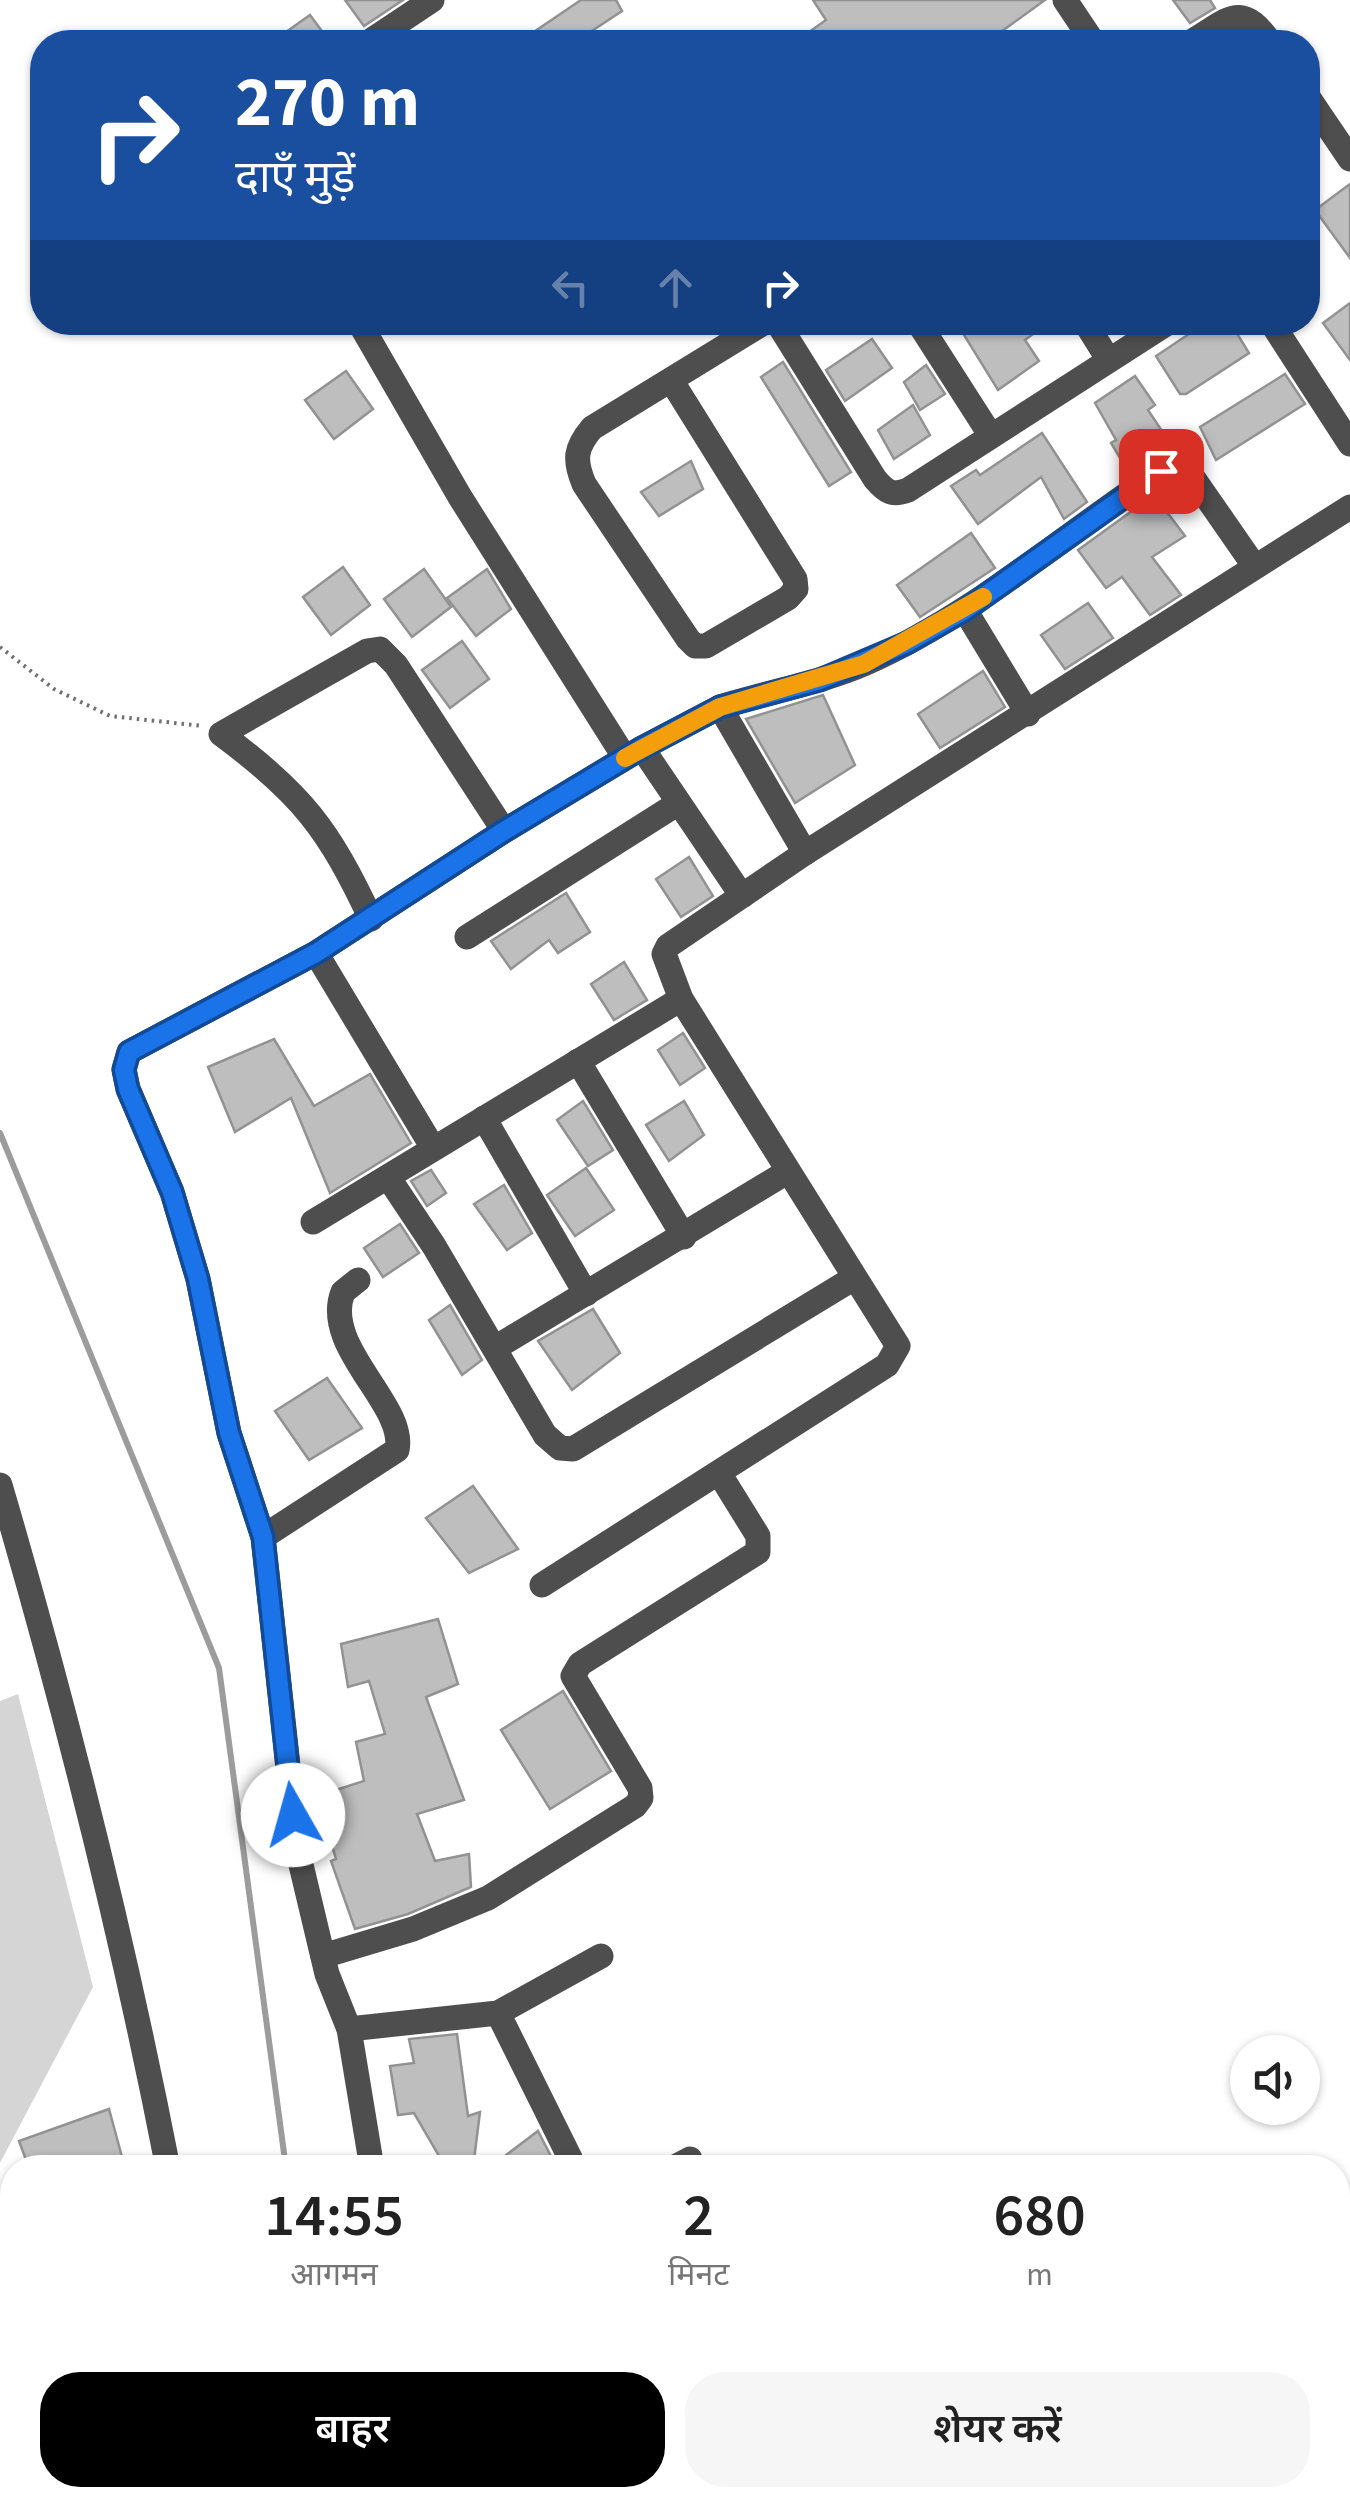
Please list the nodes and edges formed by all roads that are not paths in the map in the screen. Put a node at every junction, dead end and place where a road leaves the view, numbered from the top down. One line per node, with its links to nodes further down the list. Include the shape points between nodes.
1 (432, 0): 3 (street)
2 (1065, 0): 4 (street)
3 (387, 30)
4 (1085, 30)
5 (1210, 30): 6 (street, via 1243,15)
6 (1262, 30)
7 (1320, 115): 8 (street)
8 (1350, 159)
9 (367, 335): 25 (street, via 460,497)
10 (744, 335): 17 (street)
11 (785, 335): 18 (street, via 884,490 908,490)
12 (926, 335): 18 (street)
13 (1094, 335): 16 (street)
14 (1148, 335): 16 (street)
15 (1279, 335): 19 (street)
16 (1108, 359): 18 (street)
17 (671, 380): 17 (street, via 592,428 575,462 688,640 706,646 788,598 795,578)
18 (991, 436)
19 (1350, 444)
20 (1350, 507): 21 (street)
21 (1255, 566): 22 (street, via 1194,478 1177,465); 24 (street)
22 (965, 610): 23 (street, via 864,664); 24 (street)
23 (720, 707): 25 (street); 28 (street)
24 (1028, 714): 28 (street)
25 (634, 753): 26 (street); 27 (street)
26 (677, 804): 29 (street); 31 (street)
27 (504, 831): 30 (street); 30 (street, via 380,649 220,734 326,830)
28 (806, 853): 29 (street)
29 (742, 896): 33 (street, via 668,946 664,954)
30 (371, 919): 32 (street)
31 (467, 937)
32 (316, 953): 36 (street); 47 (street, via 129,1052 124,1070 198,1279 229,1433)
33 (681, 999): 34 (street); 37 (street)
34 (578, 1061): 35 (street); 40 (street)
35 (484, 1118): 36 (street); 43 (street)
36 (433, 1148): 38 (street)
37 (787, 1172): 40 (street); 41 (street)
38 (388, 1178): 39 (street); 44 (street)
39 (313, 1222)
40 (684, 1236): 43 (street)
41 (854, 1278): 44 (street, via 573,1449 545,1435); 45 (street, via 898,1346 893,1358)
42 (358, 1280): 47 (street, via 344,1292 339,1318 395,1426 397,1450)
43 (586, 1294): 44 (street)
44 (495, 1348)
45 (719, 1472): 48 (street); 49 (street, via 758,1536 758,1552 580,1664 573,1676 640,1788 636,1806 488,1898 413,1930)
46 (0, 1484): 53 (street, via 60,1690)
47 (263, 1537): 49 (street, via 297,1848)
48 (542, 1585)
49 (324, 1956): 52 (street)
50 (600, 1956): 51 (street)
51 (498, 2013): 52 (street); 55 (street)
52 (349, 2029): 54 (street)
53 (165, 2155)
54 (370, 2155)
55 (569, 2155)

